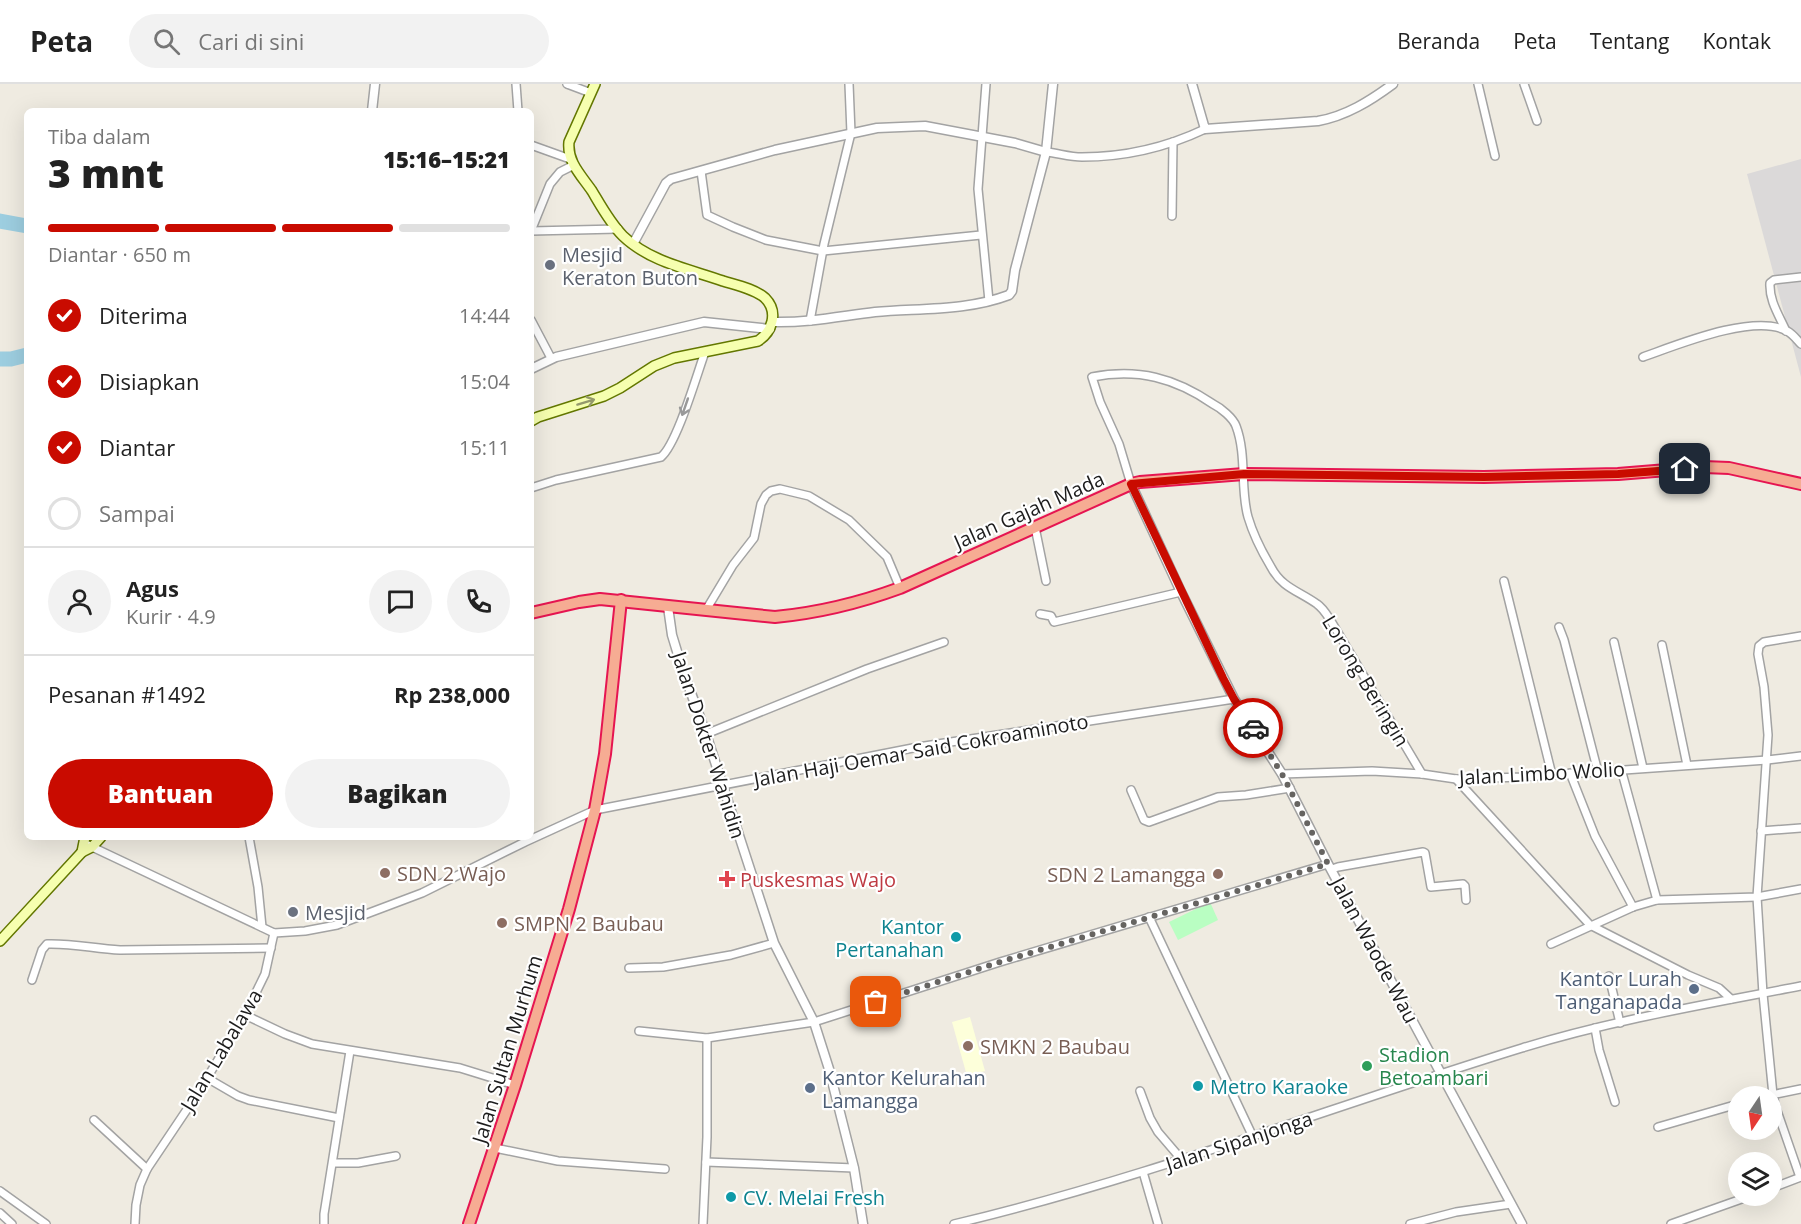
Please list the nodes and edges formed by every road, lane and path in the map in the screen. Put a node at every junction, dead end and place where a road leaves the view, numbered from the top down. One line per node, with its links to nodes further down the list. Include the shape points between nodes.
1 (375, 84): 12 (street)
2 (516, 84): 13 (street)
3 (567, 84): 11 (street)
4 (849, 84): 16 (street)
5 (986, 84): 17 (street)
6 (1053, 84): 20 (street)
7 (1192, 84): 15 (street)
8 (1393, 84): 15 (street, via 1334,118)
9 (1478, 84): 21 (street)
10 (1524, 84): 14 (street)
11 (593, 88): 22 (main road, via 569,142)
12 (372, 108)
13 (518, 108)
14 (1537, 121)
15 (1205, 129): 18 (street)
16 (851, 133): 17 (street, via 925,126); 23 (street); 30 (street)
17 (983, 137): 20 (street); 28 (street, via 978,175)
18 (1173, 142): 20 (street, via 1106,156); 24 (street)
19 (534, 146): 22 (street)
20 (1046, 152): 32 (street, via 1012,291 1006,297)
21 (1495, 156)
22 (572, 162): 25 (street, via 550,184); 26 (main road)
23 (701, 171): 29 (street, via 671,178 666,183); 30 (street, via 709,217 766,240)
24 (1172, 216)
25 (534, 224)
26 (618, 229): 27 (street); 29 (main road)
27 (534, 231)
28 (981, 235): 30 (street); 32 (street)
29 (633, 244): 34 (main road, via 675,266 763,297 771,307)
30 (823, 252): 33 (street)
31 (1801, 277): 36 (street, via 1770,283 1773,305)
32 (989, 301): 33 (street)
33 (810, 321): 34 (street)
34 (771, 325): 38 (main road, via 758,341); 40 (street, via 704,322)
35 (534, 326): 40 (street)
36 (1786, 331): 37 (street); 39 (street, via 1769,326 1730,329)
37 (1801, 344)
38 (705, 352): 42 (main road, one-way to 38, via 604,396 674,358); 46 (street, one-way to 46, via 674,439 661,457)
39 (1643, 357)
40 (551, 358): 41 (street)
41 (534, 367)
42 (534, 419)
43 (1244, 474): 44 (highway, Jalan Gajah Mada); 44 (street, Lorong Beringin, via 1235,424 1193,390 1138,374 1092,377); 45 (highway, Jalan Gajah Mada, via 1495,477 1704,467 1729,468); 72 (street, Lorong Beringin, via 1248,516 1276,576 1318,605 1331,621)
44 (1131, 484): 47 (highway, Jalan Gajah Mada); 51 (street, Jalan Waode Wau)
45 (1801, 484)
46 (534, 487)
47 (1035, 527): 48 (street); 50 (highway, Jalan Gajah Mada)
48 (1046, 581)
49 (1504, 581): 73 (street)
50 (900, 588): 54 (highway, Jalan Gajah Mada, via 798,615 776,617); 54 (street, via 887,557 849,520 809,496 780,489 766,495 754,538)
51 (1181, 592): 56 (street, via 1054,622 1052,616); 62 (street, Jalan Waode Wau)
52 (621, 600): 53 (highway, Jalan Gajah Mada); 55 (highway, Jalan Gajah Mada, via 600,599); 78 (highway, Jalan Sultan Murhum, via 605,754)
53 (668, 607): 54 (highway, Jalan Gajah Mada); 63 (street, Jalan Dokter Wahidin, via 683,671)
54 (706, 610)
55 (534, 612)
56 (1040, 614)
57 (1559, 627): 69 (street)
58 (1801, 636): 65 (street, via 1759,646)
59 (944, 642): 63 (street)
60 (1614, 642): 67 (street)
61 (1662, 645): 66 (street)
62 (1234, 699): 71 (street, Jalan Waode Wau); 75 (street, Jalan Haji Oemar Said Cokroaminoto, via 918,747)
63 (706, 734): 75 (street, Jalan Dokter Wahidin)
64 (1801, 756): 65 (street, Jalan Limbo Wolio)
65 (1767, 760): 66 (street, Jalan Limbo Wolio); 80 (street)
66 (1687, 765): 67 (street, Jalan Limbo Wolio)
67 (1643, 768): 68 (street, Jalan Limbo Wolio)
68 (1620, 769): 69 (street, Jalan Limbo Wolio); 89 (street)
69 (1598, 772): 70 (street, Jalan Limbo Wolio)
70 (1570, 773): 73 (street, Jalan Limbo Wolio); 90 (street, via 1595,836)
71 (1282, 774): 72 (street, Jalan Limbo Wolio); 76 (street, Jalan Waode Wau)
72 (1422, 774): 74 (street, Jalan Limbo Wolio)
73 (1551, 775): 74 (street, Jalan Limbo Wolio)
74 (1456, 779): 92 (street)
75 (723, 784): 78 (street, Jalan Haji Oemar Said Cokroaminoto); 96 (street, Jalan Dokter Wahidin)
76 (1290, 788): 77 (street, via 1218,797 1149,822 1144,820); 85 (street, Jalan Waode Wau)
77 (1131, 790)
78 (595, 810): 81 (street, Jalan Haji Oemar Said Cokroaminoto); 114 (highway, Jalan Sultan Murhum)
79 (1801, 828): 80 (street)
80 (1761, 831): 87 (street)
81 (534, 835)
82 (250, 840): 93 (street)
83 (522, 840): 94 (street, Jalan Haji Oemar Said Cokroaminoto, via 422,893 337,925)
84 (86, 845): 93 (street); 95 (main road)
85 (1330, 866): 88 (street, via 1423,852 1431,887 1463,884); 91 (street); 112 (street, Jalan Waode Wau)
86 (1801, 889): 87 (street)
87 (1757, 897): 89 (street); 103 (street)
88 (1466, 900)
89 (1657, 900): 90 (street)
90 (1633, 907): 92 (street)
91 (1149, 917): 106 (street); 125 (street)
92 (1590, 925): 97 (street); 104 (street, via 1719,988)
93 (262, 927): 94 (street)
94 (274, 933): 98 (street, Jalan Labalawa)
95 (0, 941)
96 (774, 943): 99 (street, via 663,967); 106 (street, Jalan Dokter Wahidin)
97 (1551, 944)
98 (271, 948): 101 (street, via 120,950 48,944 42,950); 105 (street, Jalan Labalawa, via 265,974)
99 (629, 968)
100 (1609, 976): 107 (street)
101 (33, 980)
102 (1801, 986): 103 (street, Jalan Sipanjonga)
103 (1763, 994): 104 (street, Jalan Sipanjonga); 115 (street)
104 (1731, 999): 107 (street, Jalan Sipanjonga)
105 (245, 1015): 111 (street, via 312,1044); 113 (street, Jalan Labalawa)
106 (814, 1022): 110 (street); 131 (street, Jalan Dokter Wahidin)
107 (1620, 1023): 108 (street, Jalan Sipanjonga)
108 (1595, 1028): 112 (street, Jalan Sipanjonga); 119 (street)
109 (639, 1031): 110 (street)
110 (707, 1038): 129 (street)
111 (350, 1051): 114 (street, via 460,1068); 121 (street)
112 (1441, 1074): 125 (street, Jalan Sipanjonga); 138 (street, Jalan Waode Wau)
113 (207, 1078): 121 (street, via 249,1100); 132 (street, Jalan Labalawa)
114 (515, 1085): 126 (highway, Jalan Sultan Murhum)
115 (1769, 1086)
116 (1801, 1089): 118 (street)
117 (1140, 1091): 128 (street, via 1158,1132)
118 (1782, 1093)
119 (1615, 1102)
120 (1728, 1107): 124 (street)
121 (339, 1118): 130 (street)
122 (94, 1120): 132 (street)
123 (1782, 1125): 135 (street)
124 (1658, 1127)
125 (1253, 1137): 128 (street, Jalan Sipanjonga)
126 (495, 1148): 133 (street, via 558,1161); 145 (highway, Jalan Sultan Murhum)
127 (396, 1156): 130 (street)
128 (1182, 1160): 134 (street, Jalan Sipanjonga)
129 (706, 1162): 131 (street); 146 (street)
130 (333, 1163): 144 (street)
131 (854, 1168): 147 (street, Jalan Dokter Wahidin)
132 (147, 1169): 143 (street, Jalan Labalawa, via 140,1185)
133 (665, 1169)
134 (1143, 1172): 148 (street, Jalan Sipanjonga); 149 (street)
135 (1801, 1177): 136 (street)
136 (1782, 1184)
137 (0, 1191): 142 (street)
138 (1511, 1204): 150 (street); 151 (street, Jalan Waode Wau)
139 (1728, 1204): 152 (street)
140 (0, 1214): 141 (street)
141 (12, 1224)
142 (46, 1224)
143 (135, 1224)
144 (324, 1224)
145 (469, 1224)
146 (703, 1224)
147 (863, 1224)
148 (954, 1224)
149 (1158, 1224)
150 (1410, 1224)
151 (1522, 1224)
152 (1671, 1224)

